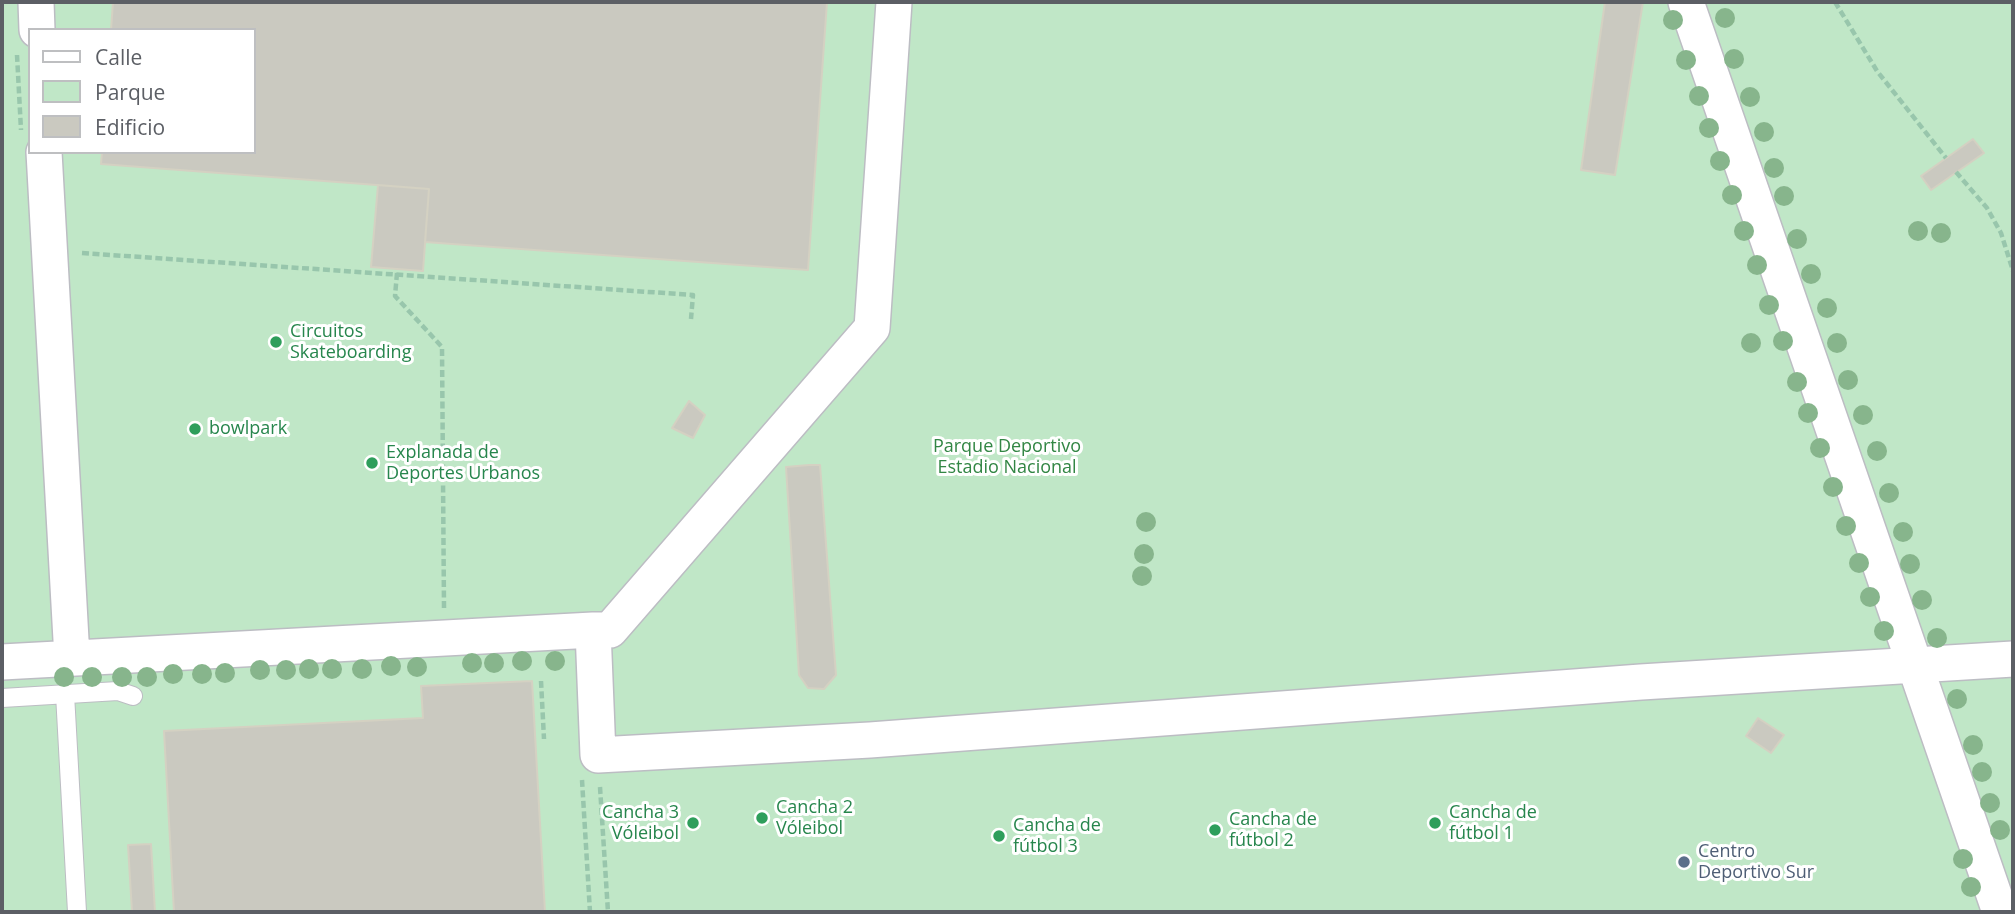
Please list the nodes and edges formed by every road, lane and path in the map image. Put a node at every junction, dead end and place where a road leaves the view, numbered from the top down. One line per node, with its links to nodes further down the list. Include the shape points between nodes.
1 (36, 2): 5 (street)
2 (894, 2): 13 (street, via 872,328 610,630)
3 (1686, 2): 18 (street)
4 (1835, 2): 7 (path, via 1877,71)
5 (37, 28)
6 (44, 154): 15 (street)
7 (1946, 158)
8 (1956, 172): 10 (path, via 1987,208)
9 (79, 252): 11 (path)
10 (2013, 271)
11 (397, 273): 12 (path, via 693,295); 14 (path, via 395,296 442,346)
12 (691, 319)
13 (593, 630): 14 (street); 24 (street)
14 (443, 636): 15 (street)
15 (72, 658): 17 (street)
16 (2013, 659): 18 (street)
17 (2, 662)
18 (1913, 664): 24 (street, via 870,740); 27 (street)
19 (541, 681): 23 (path)
20 (65, 694): 21 (lane, via 118,691); 22 (lane); 25 (lane)
21 (133, 696)
22 (2, 698)
23 (544, 739)
24 (598, 755): 26 (path)
25 (77, 912)
26 (608, 912)
27 (2000, 912)

